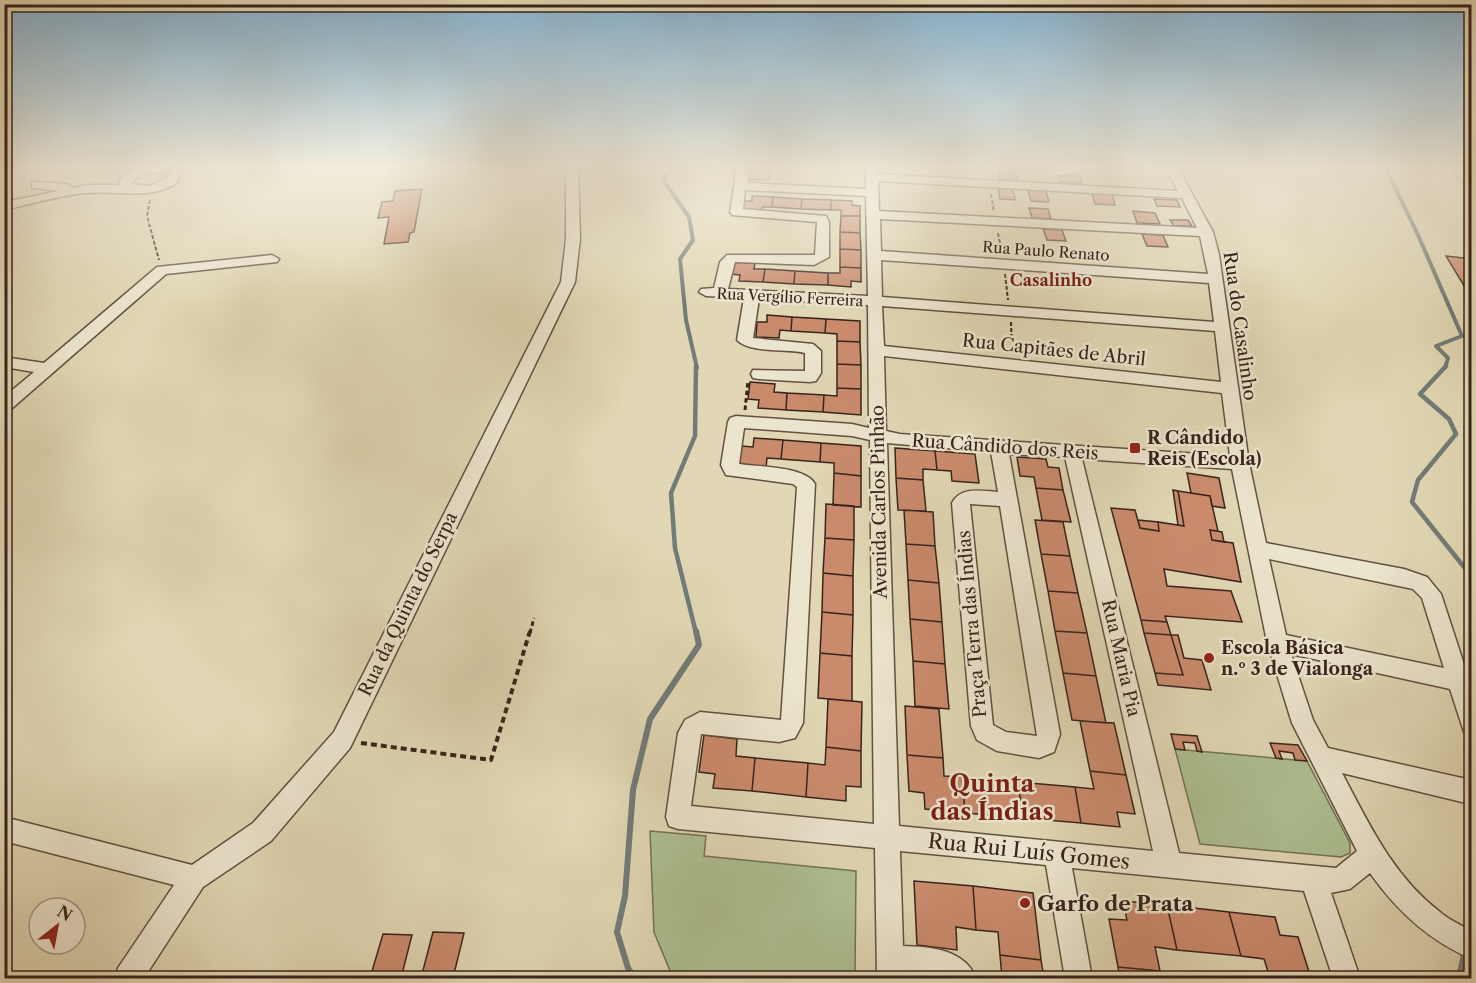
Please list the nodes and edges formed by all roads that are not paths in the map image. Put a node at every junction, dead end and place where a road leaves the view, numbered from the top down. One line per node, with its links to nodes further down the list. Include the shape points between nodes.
1 (572, 212): 36 (street, Rua da Quinta do Serpa, via 568,282 342,741 262,832)
2 (736, 212): 10 (street, Rua Vergílio Ferreira, via 822,220 822,257 814,261 732,258 727,262 713,293)
3 (873, 212): 5 (street, Avenida Carlos Pinhão)
4 (1196, 212): 6 (street, Rua do Casalinho)
5 (873, 215): 6 (street); 7 (street, Avenida Carlos Pinhão)
6 (1206, 232): 9 (street, Rua do Casalinho)
7 (873, 255): 9 (street, Rua Paulo Renato); 11 (street, Avenida Carlos Pinhão)
8 (272, 259): 15 (street, via 162,270)
9 (1217, 279): 12 (street, Rua do Casalinho)
10 (752, 295): 11 (street, Rua Vergílio Ferreira); 16 (street, via 745,339 808,347 813,351 810,377)
11 (874, 301): 12 (street, Rua Vergílio Ferreira); 13 (street, Avenida Carlos Pinhão)
12 (1222, 327): 17 (street, Rua do Casalinho)
13 (875, 350): 17 (street, Rua Capitães de Abril); 19 (street, Avenida Carlos Pinhão)
14 (4, 362): 15 (street)
15 (48, 369): 18 (street)
16 (759, 374)
17 (1229, 388): 22 (street, Rua do Casalinho)
18 (4, 406)
19 (877, 435): 20 (street, Rua Cândido dos Reis); 30 (street, Rua Cândido dos Reis, via 740,423 732,470 797,478 806,484 792,723 783,730 700,723 693,727); 32 (street, Avenida Carlos Pinhão)
20 (999, 447): 21 (street, Rua Cândido dos Reis); 23 (street, Praça Terra das Índias)
21 (1072, 452): 22 (street, Rua Cândido dos Reis); 35 (street, Rua Maria Pia)
22 (1240, 463): 24 (street, Rua do Casalinho)
23 (1008, 500): 23 (street, Praça Terra das Índias, via 1049,734 1046,744 1039,747 993,739 982,726 961,503 970,497)
24 (1257, 549): 25 (street, Rua do Casalinho); 26 (street, via 1419,583 1431,594)
25 (1277, 642): 26 (street); 28 (street, Rua do Casalinho, via 1303,723)
26 (1458, 681): 27 (street)
27 (1472, 725)
28 (1320, 757): 29 (street, via 1462,790); 34 (street, Rua do Casalinho)
29 (1472, 789)
30 (678, 817): 32 (street, Rua Rui Luís Gomes)
31 (4, 830): 36 (street)
32 (887, 837): 33 (street, Rua Rui Luís Gomes); 39 (street, Avenida Carlos Pinhão)
33 (1057, 854): 35 (street, Rua Rui Luís Gomes); 42 (street)
34 (1372, 855): 37 (street, Rua Rui Luís Gomes, via 1341,880); 38 (street, Rua do Casalinho, via 1417,910)
35 (1169, 865): 37 (street, Rua Rui Luís Gomes)
36 (194, 878): 40 (street, Rua da Quinta do Serpa)
37 (1313, 879): 43 (street)
38 (1472, 946)
39 (890, 969): 41 (street, via 946,965)
40 (128, 978)
41 (962, 978)
42 (1077, 978)
43 (1346, 978)

